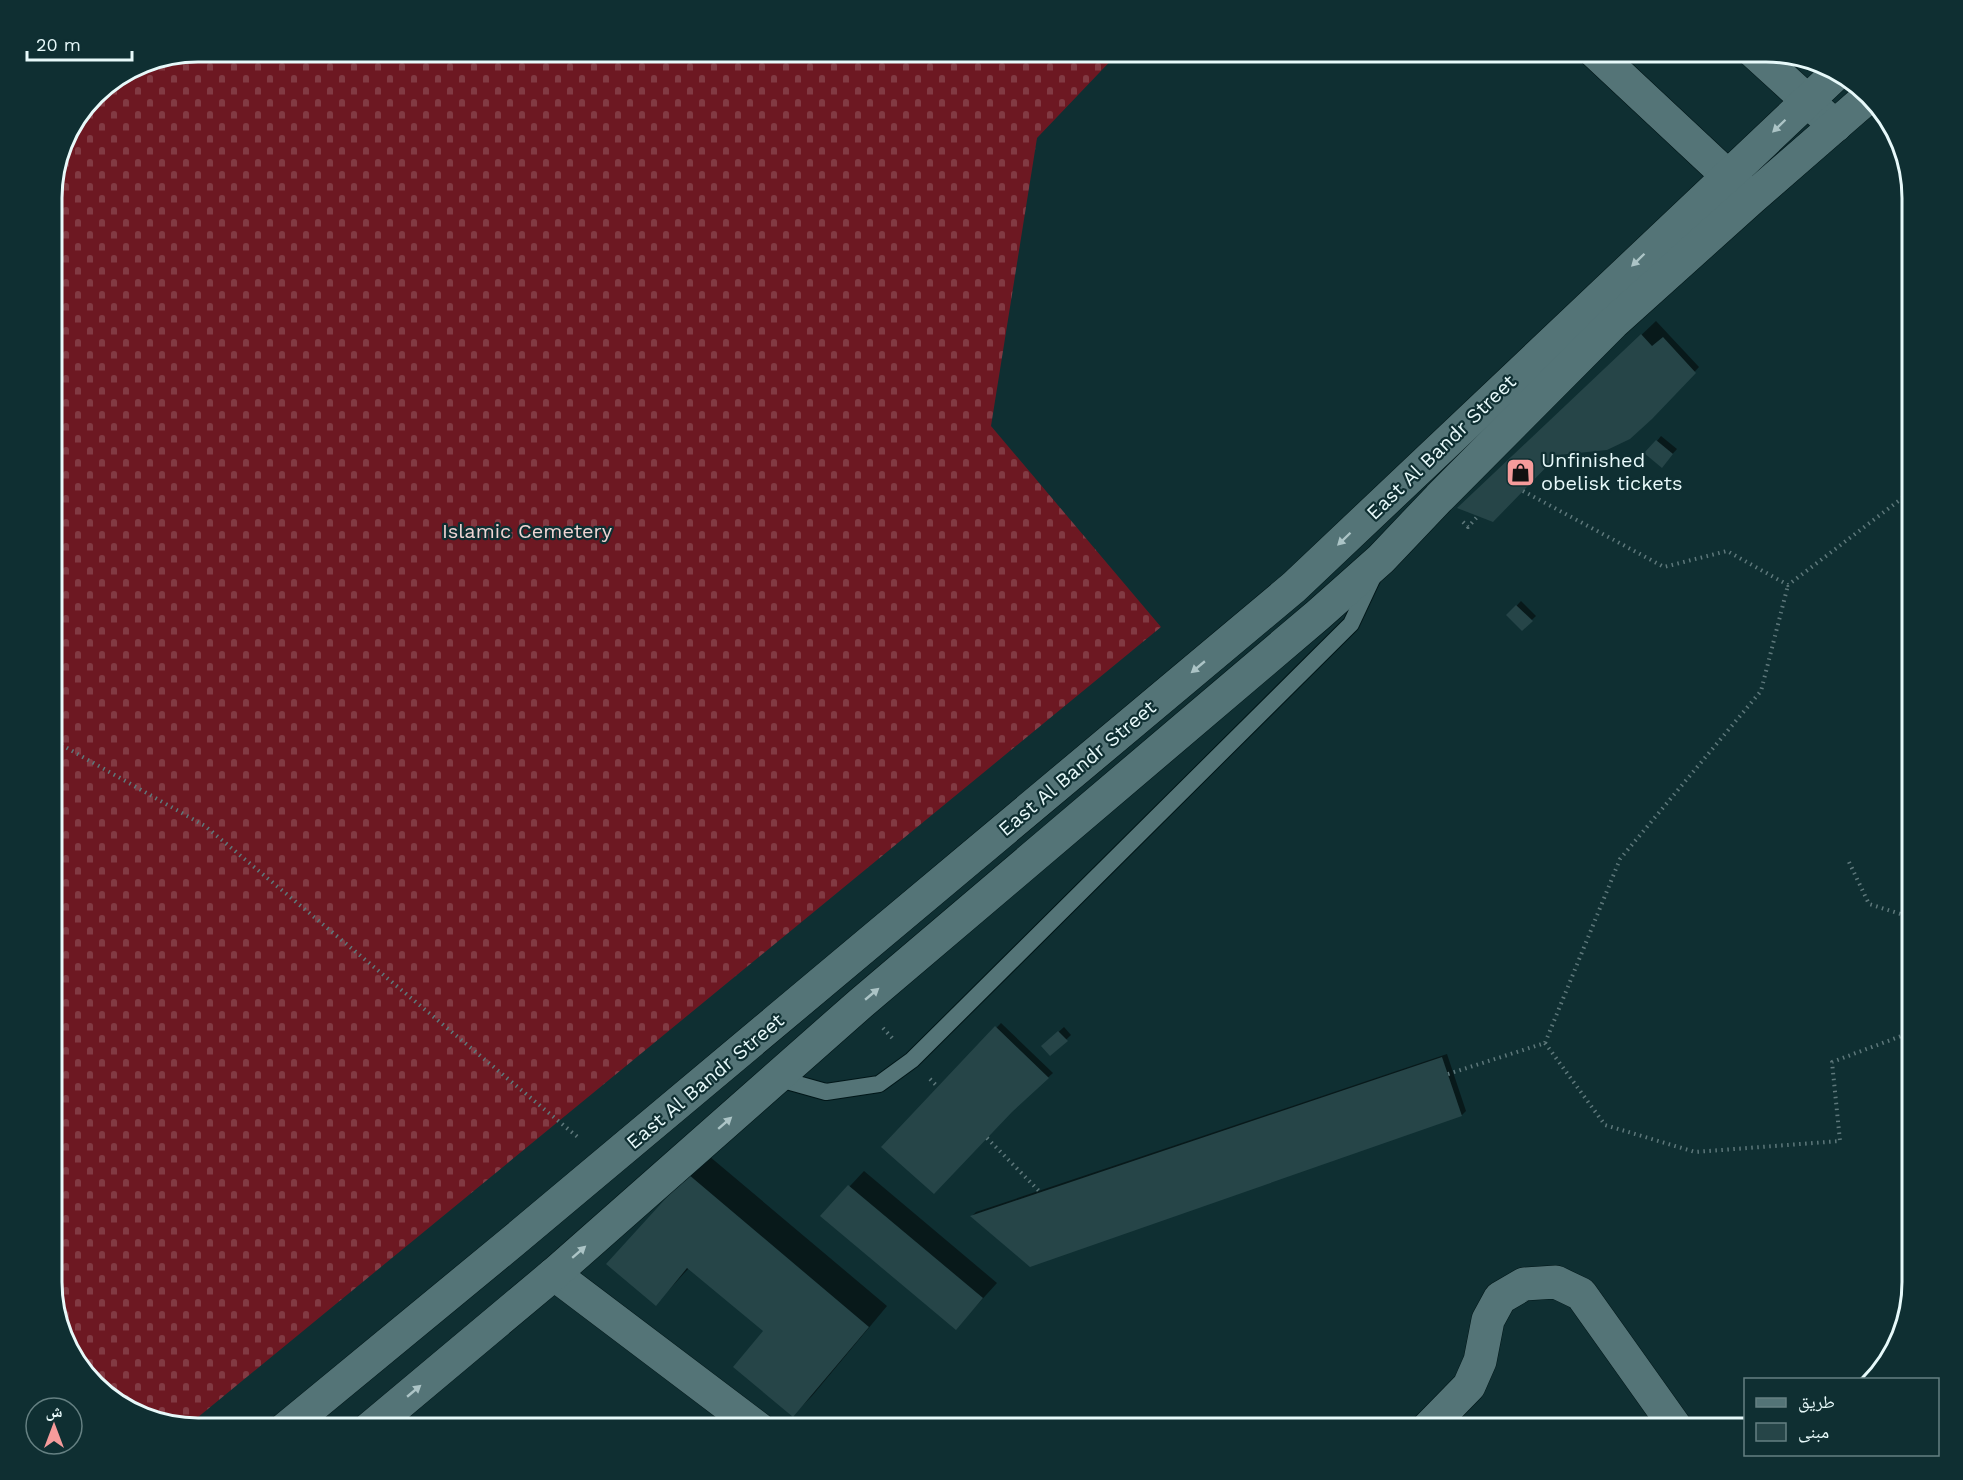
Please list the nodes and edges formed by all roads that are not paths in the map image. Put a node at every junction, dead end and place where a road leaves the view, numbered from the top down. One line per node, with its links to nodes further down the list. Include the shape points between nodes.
1 (1606, 62): 7 (main road)
2 (1765, 62): 4 (main road)
3 (1831, 78): 4 (main road, East Al Bandr Street)
4 (1807, 100): 6 (main road); 7 (main road, East Al Bandr Street, one-way to 7)
5 (1863, 102): 6 (main road, East Al Bandr Street)
6 (1835, 126): 8 (main road, East Al Bandr Street)
7 (1727, 175): 8 (main road); 9 (main road, East Al Bandr Street, one-way to 9)
8 (1752, 198): 10 (main road, East Al Bandr Street, via 1613,323)
9 (1415, 471): 10 (main road); 12 (main road, East Al Bandr Street, one-way to 12)
10 (1439, 498): 11 (main road, East Al Bandr Street)
11 (1381, 559): 13 (main road, East Al Bandr Street); 14 (lane, via 1351,624 912,1060 879,1084 826,1092)
12 (1294, 586): 13 (main road); 15 (main road, East Al Bandr Street, one-way to 15)
13 (1318, 615): 14 (main road, East Al Bandr Street, one-way to 13)
14 (776, 1078): 16 (main road, East Al Bandr Street, one-way to 14)
15 (512, 1242): 16 (main road); 17 (main road, East Al Bandr Street)
16 (554, 1274): 18 (main road, East Al Bandr Street, one-way to 16); 19 (main road)
17 (298, 1418)
18 (382, 1418)
19 (744, 1418)
20 (1438, 1418): 21 (main road, via 1469,1386 1480,1360 1488,1320 1500,1298 1524,1284 1556,1282 1581,1294)
21 (1669, 1418)

